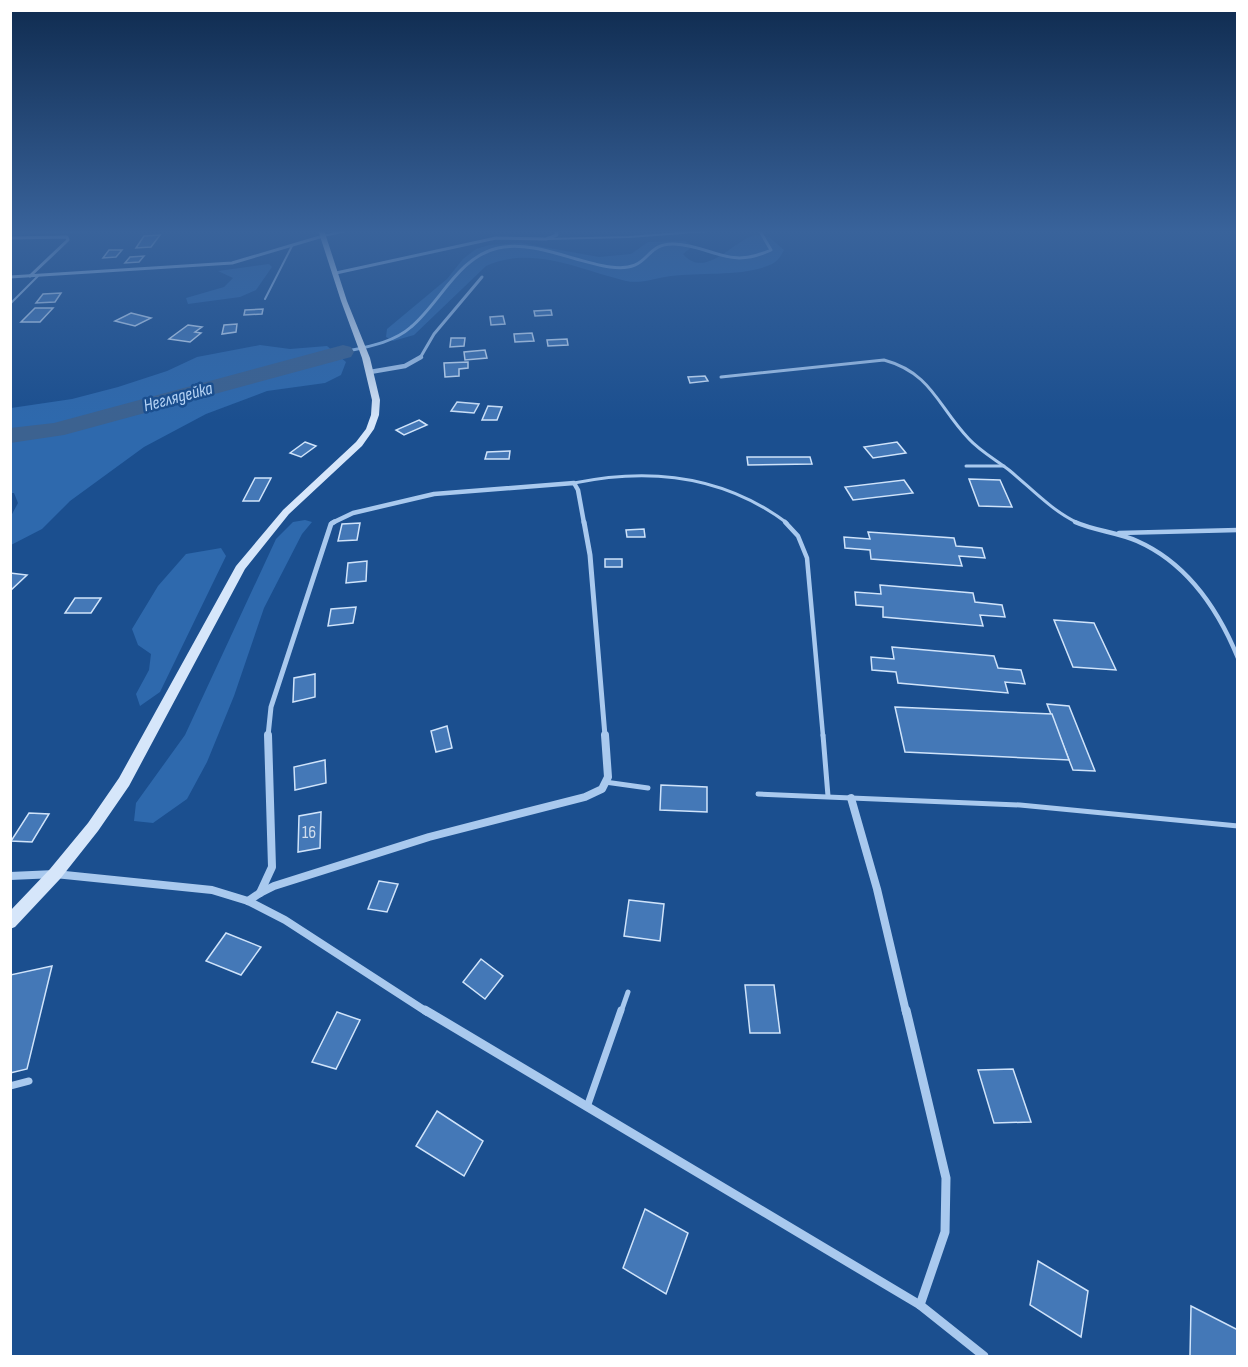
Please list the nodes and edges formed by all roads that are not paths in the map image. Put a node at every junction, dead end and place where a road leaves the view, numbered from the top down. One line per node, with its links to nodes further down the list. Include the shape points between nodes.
1 (268, 294): 4 (lane)
2 (343, 294): 5 (main road)
3 (468, 294): 5 (street, via 434,334 420,358 405,366)
4 (265, 299)
5 (370, 372): 19 (main road, via 376,400 370,429 286,512 240,568 124,782)
6 (722, 377): 8 (lane, via 884,360 898,363 930,385 971,442)
7 (966, 466): 8 (lane)
8 (1004, 466): 11 (lane, via 1072,520)
9 (574, 483): 13 (street, via 590,555 608,777); 16 (lane, via 606,477 702,480 774,514 791,528 807,558); 21 (street, via 434,494 353,513 331,524 271,707 268,740 272,867)
10 (1238, 530): 11 (lane)
11 (1117, 533): 12 (lane, via 1168,558 1185,573 1229,635)
12 (1238, 658)
13 (605, 782): 14 (lane); 21 (street, via 602,789 585,797 429,837 274,886)
14 (648, 788)
15 (758, 794): 16 (lane)
16 (828, 796): 17 (lane)
17 (851, 798): 18 (lane, via 1020,805); 28 (street, via 877,889 946,1178 945,1232)
18 (1238, 826)
19 (55, 873): 20 (street); 22 (street, via 212,890); 23 (main road)
20 (10, 876)
21 (260, 894): 22 (street)
22 (248, 901): 27 (street)
23 (10, 922)
24 (628, 992): 27 (lane)
25 (29, 1081): 26 (lane)
26 (10, 1086)
27 (587, 1107): 28 (street)
28 (920, 1305): 29 (street)
29 (984, 1356)

